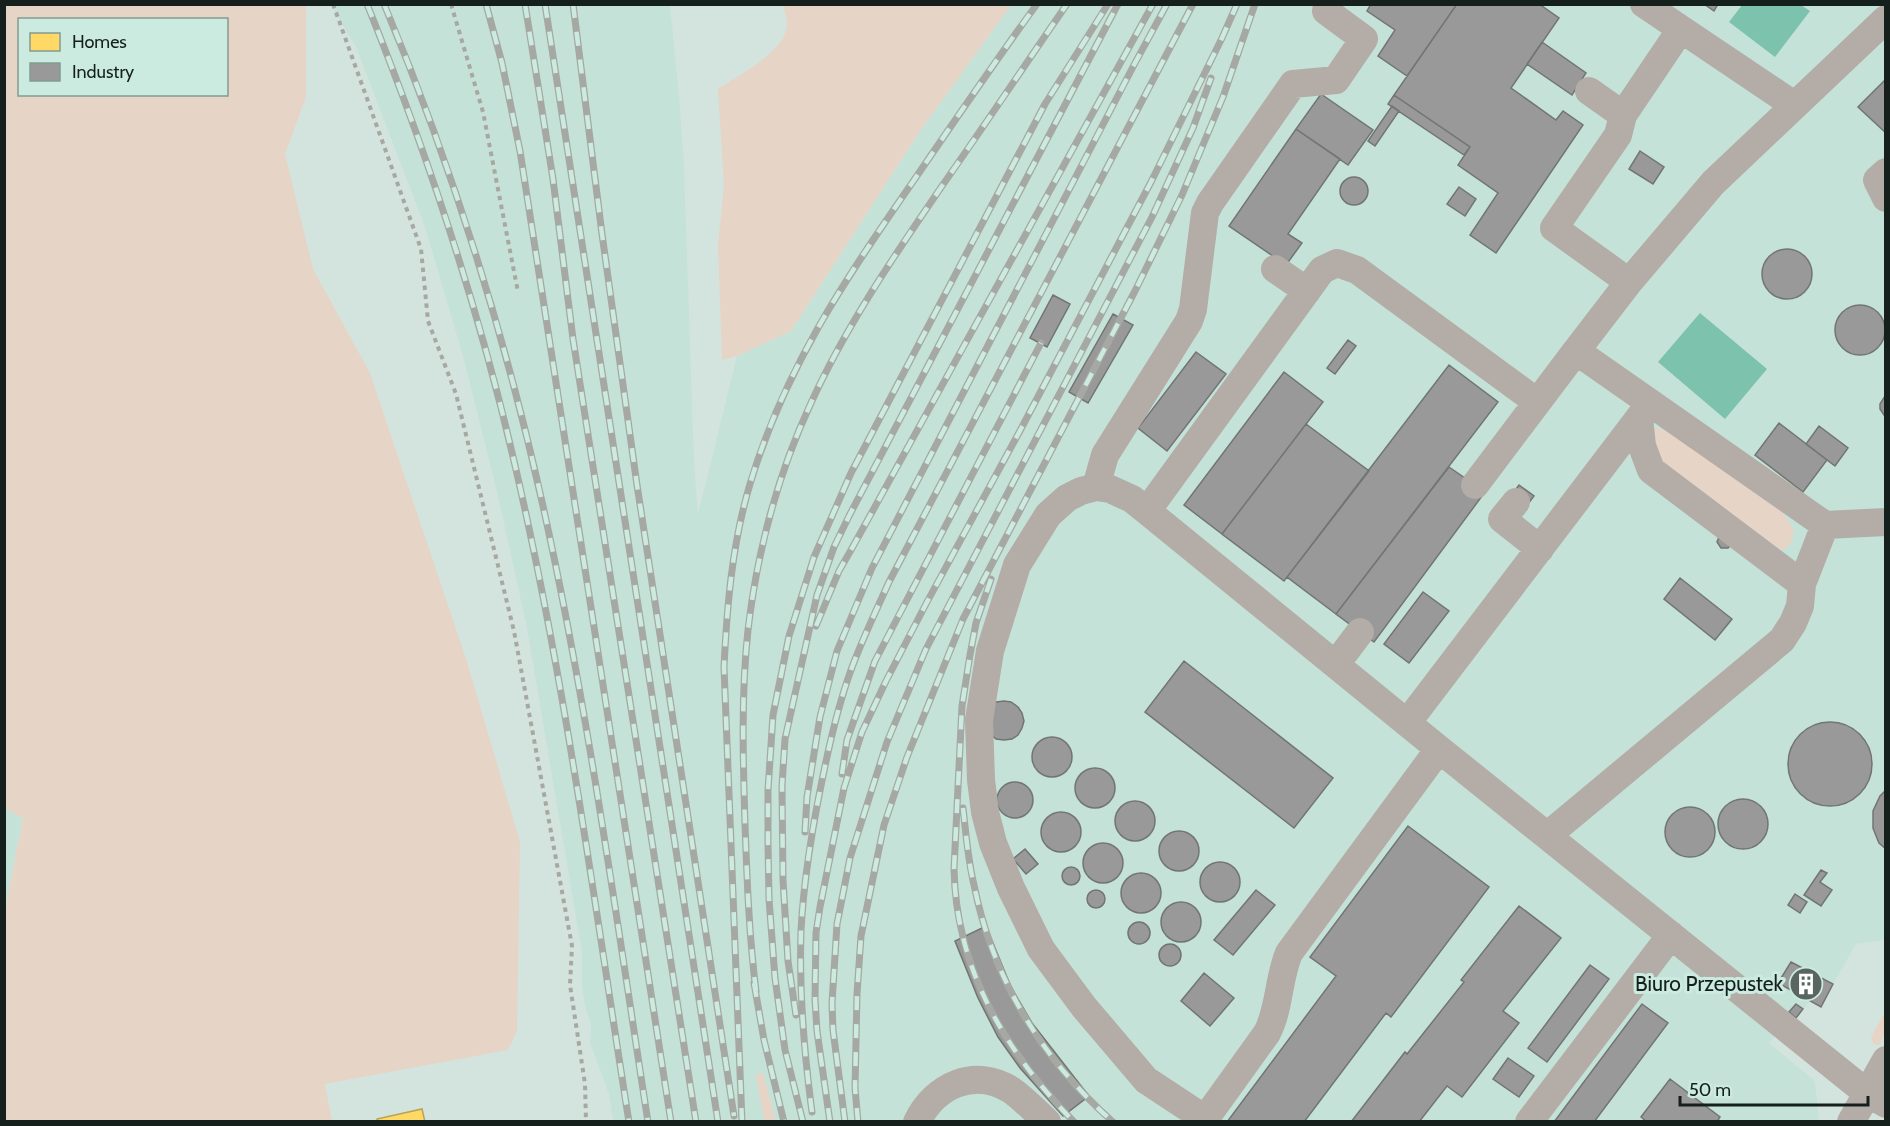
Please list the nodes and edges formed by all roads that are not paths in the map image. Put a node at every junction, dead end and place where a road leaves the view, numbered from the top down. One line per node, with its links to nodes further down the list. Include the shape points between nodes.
1 (1644, 4): 4 (street)
2 (1326, 11): 17 (street, via 1364,39 1336,80 1293,84 1210,203 1205,213 1189,321 1105,455)
3 (1886, 19): 6 (street)
4 (1681, 29): 6 (street); 7 (street)
5 (1589, 91): 7 (street)
6 (1794, 105): 11 (street, via 1713,183)
7 (1623, 115): 11 (street, via 1618,135 1554,228)
8 (1886, 172): 9 (street, via 1877,180)
9 (1886, 198)
10 (1275, 269): 12 (street)
11 (1629, 282): 13 (street)
12 (1307, 291): 14 (street, via 1329,265 1347,264); 19 (street)
13 (1576, 351): 14 (street); 15 (street)
14 (1538, 402): 16 (street)
15 (1645, 410): 21 (street); 22 (street); 23 (street, via 1642,446 1651,470)
16 (1475, 485)
17 (1096, 487): 19 (street, via 1132,499); 32 (street, via 1067,498 1048,515 1017,565 990,651 979,720 985,812 993,843 1041,949 1146,1080)
18 (1516, 501): 22 (street, via 1502,519)
19 (1147, 511): 25 (street)
20 (1886, 522): 21 (street)
21 (1825, 525): 23 (street)
22 (1540, 549): 26 (street)
23 (1802, 584): 28 (street, via 1800,606 1782,640)
24 (1360, 632): 25 (street)
25 (1336, 664): 26 (street)
26 (1407, 723): 27 (street)
27 (1439, 749): 28 (street); 32 (street, via 1289,953 1274,1021)
28 (1548, 835): 29 (street)
29 (1671, 935): 31 (street); 35 (street)
30 (1886, 1060): 31 (street)
31 (1876, 1099): 36 (street)
32 (1204, 1120)
33 (917, 1122): 34 (street, via 937,1095 969,1080 997,1083 1012,1091)
34 (1047, 1122)
35 (1529, 1122)
36 (1851, 1122)

